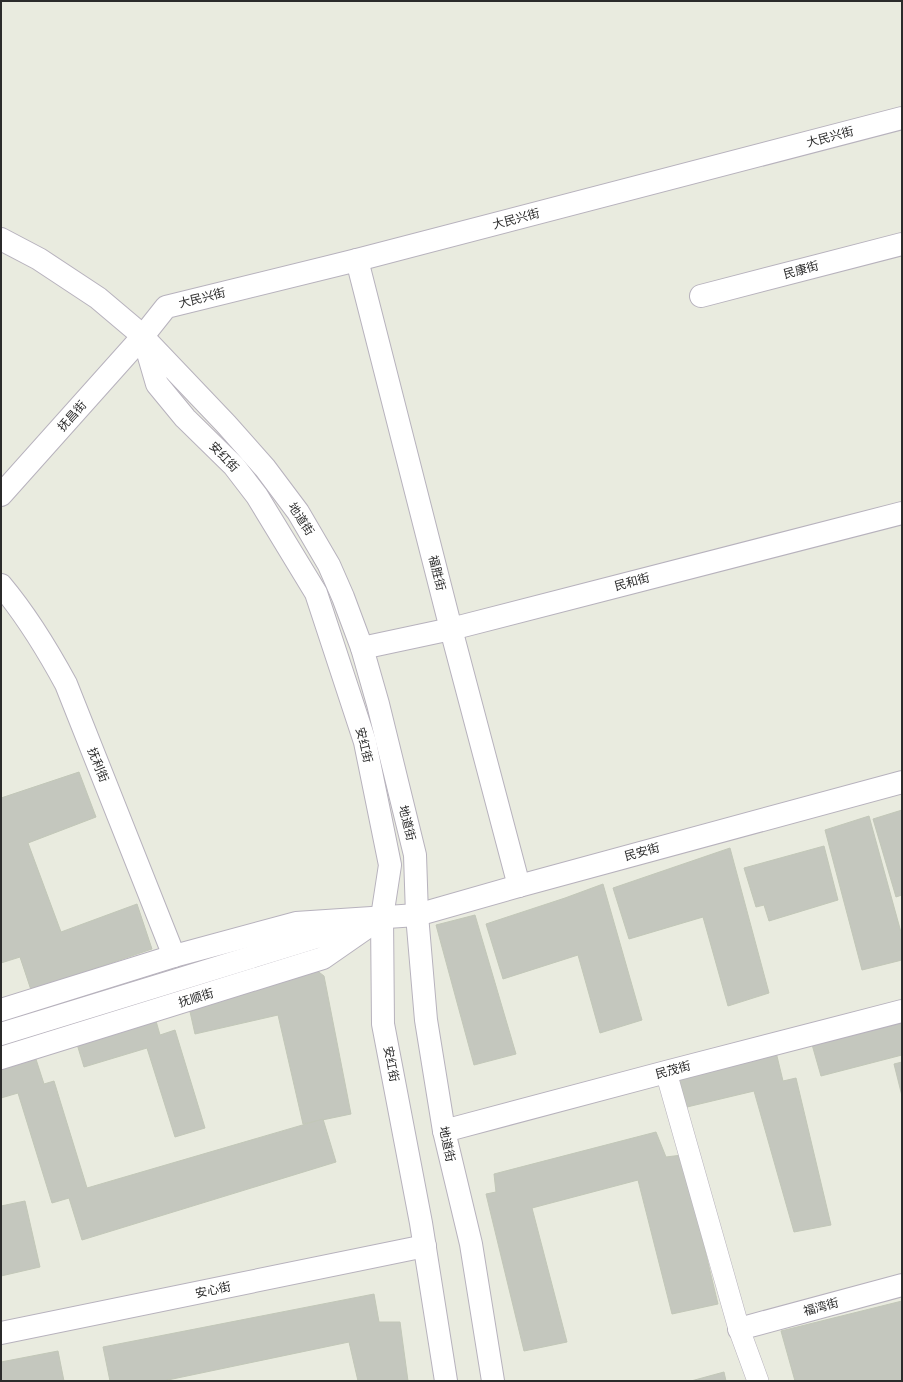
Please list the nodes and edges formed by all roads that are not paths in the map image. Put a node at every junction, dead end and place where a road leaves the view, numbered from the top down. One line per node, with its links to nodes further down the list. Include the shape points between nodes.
1 (902, 118): 4 (main road, 大民兴街)
2 (1, 239): 6 (main road, via 39,259 98,298)
3 (902, 244): 5 (main road, 民康街)
4 (357, 260): 6 (main road, 大民兴街, via 166,307); 10 (main road, 福胜街)
5 (701, 296)
6 (143, 336): 7 (main road, 抚昌街); 11 (main road, 地道街, via 265,468 298,512 329,565); 15 (main road, 安红街, via 157,384 185,418 234,466 257,496 316,593 367,750 390,865)
7 (1, 495)
8 (902, 513): 10 (main road, 民和街)
9 (1, 585): 16 (main road, 抚利街, via 45,644 66,684)
10 (451, 629): 11 (main road, 民和街); 13 (main road, 福胜街)
11 (362, 648): 14 (main road, 地道街, via 416,855)
12 (902, 782): 13 (main road, 民安街)
13 (519, 886): 14 (main road, 民安街)
14 (417, 915): 15 (main road, 民安街); 22 (main road, 地道街, via 426,1020)
15 (382, 917): 16 (main road, via 296,923); 19 (main road, 抚顺街); 20 (main road, 抚顺街, via 323,958); 23 (main road, 安红街, via 383,1024)
16 (174, 956): 17 (main road)
17 (1, 1010)
18 (902, 1012): 21 (main road, 民茂街)
19 (1, 1034)
20 (1, 1058)
21 (666, 1072): 22 (main road, 民茂街); 25 (street)
22 (444, 1131): 28 (main road, 地道街, via 471,1244)
23 (425, 1246): 26 (main road, 安心街); 27 (main road, 安红街)
24 (902, 1285): 25 (main road, 福湾街)
25 (739, 1329): 29 (street)
26 (1, 1333)
27 (446, 1381)
28 (493, 1381)
29 (758, 1381)

